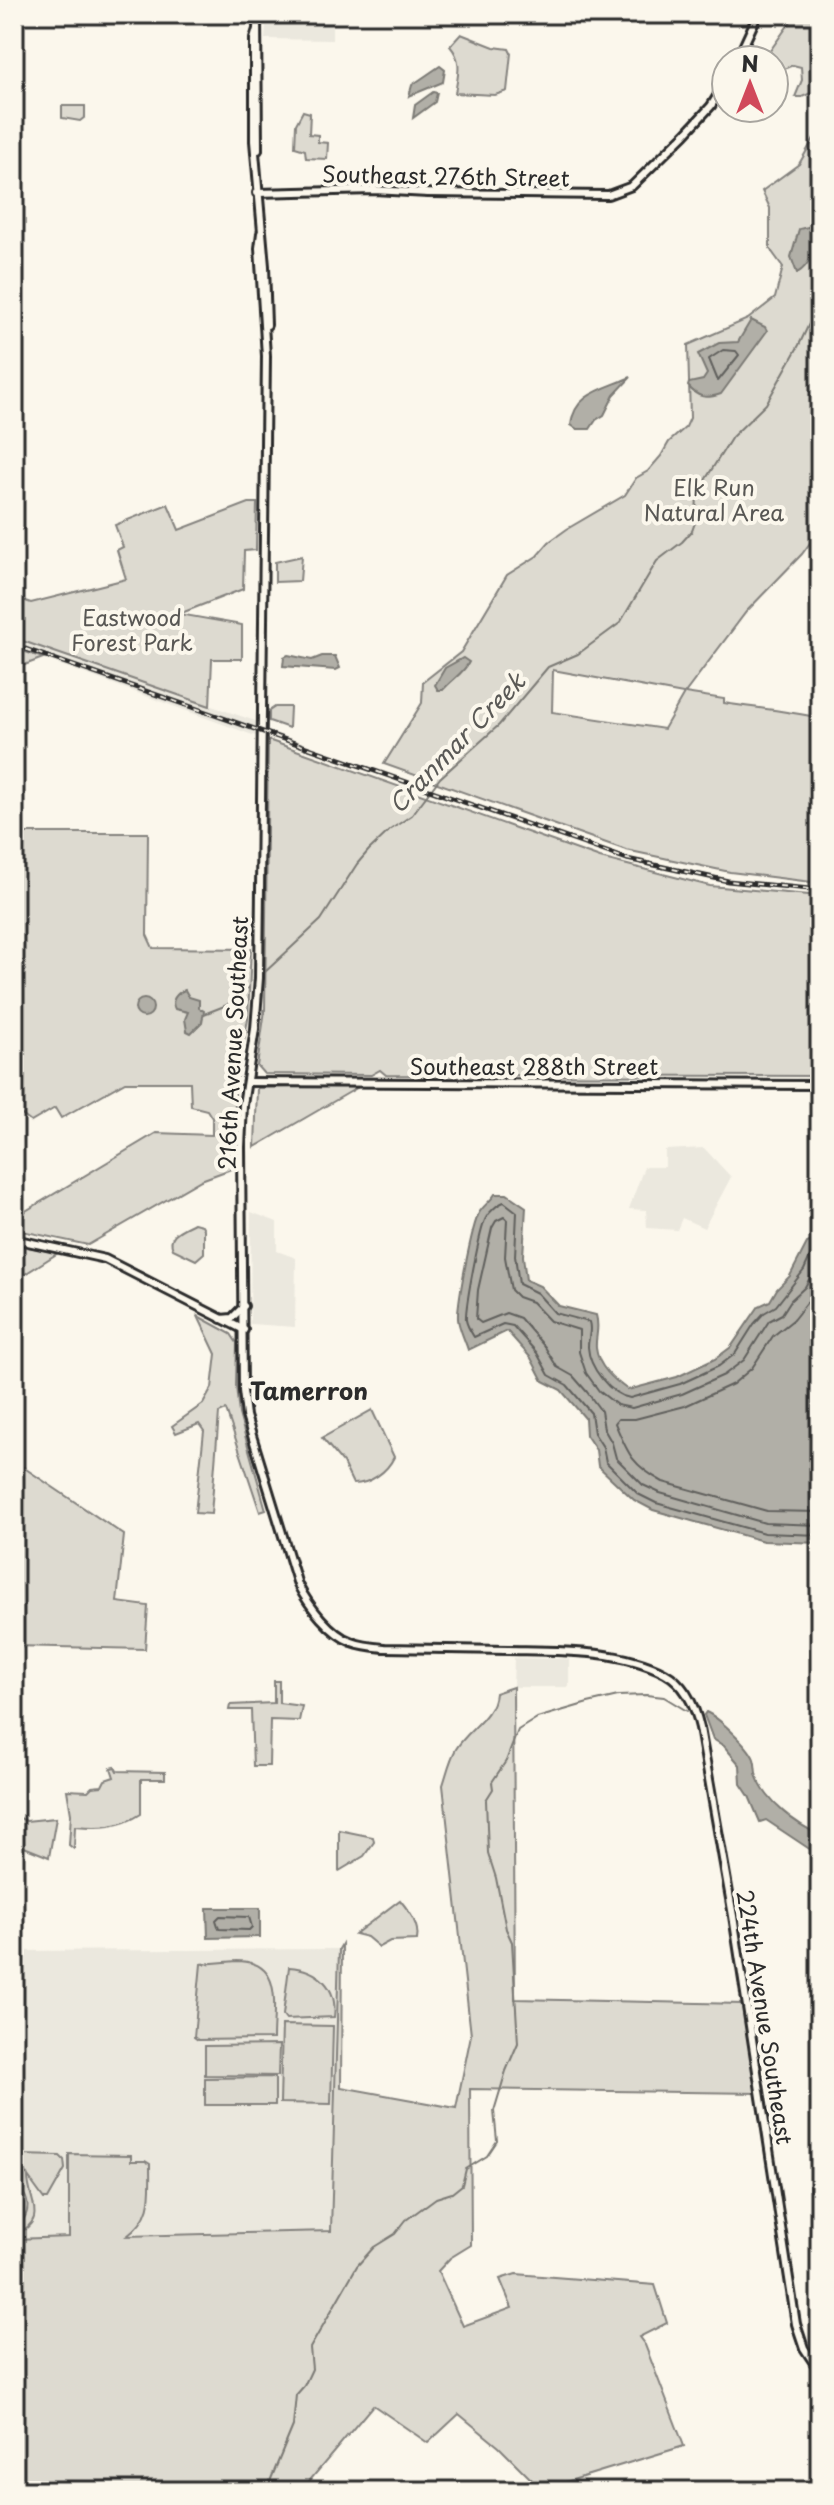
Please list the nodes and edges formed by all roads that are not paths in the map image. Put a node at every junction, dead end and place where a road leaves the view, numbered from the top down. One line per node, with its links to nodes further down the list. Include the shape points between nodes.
1 (257, 14): 5 (street, 216th Avenue Southeast)
2 (758, 14): 3 (street)
3 (744, 44)
4 (710, 106): 5 (street, Southeast 276th Street, via 632,186 608,195)
5 (257, 193): 6 (street, 216th Avenue Southeast, via 268,316 259,978)
6 (247, 1082): 7 (street, Southeast 288th Street); 9 (street, 216th Avenue Southeast, via 241,1147)
7 (820, 1085)
8 (14, 1239): 10 (street, via 105,1259)
9 (244, 1306): 10 (street, via 232,1318); 11 (street, 216th Avenue Southeast)
10 (218, 1318): 11 (street)
11 (244, 1330): 12 (street, 216th Avenue Southeast, via 246,1416 293,1572 305,1598 341,1636 385,1648 601,1656)
12 (666, 1673): 13 (street, 224th Avenue Southeast, via 690,1699 700,1728 796,2324)
13 (820, 2372)

